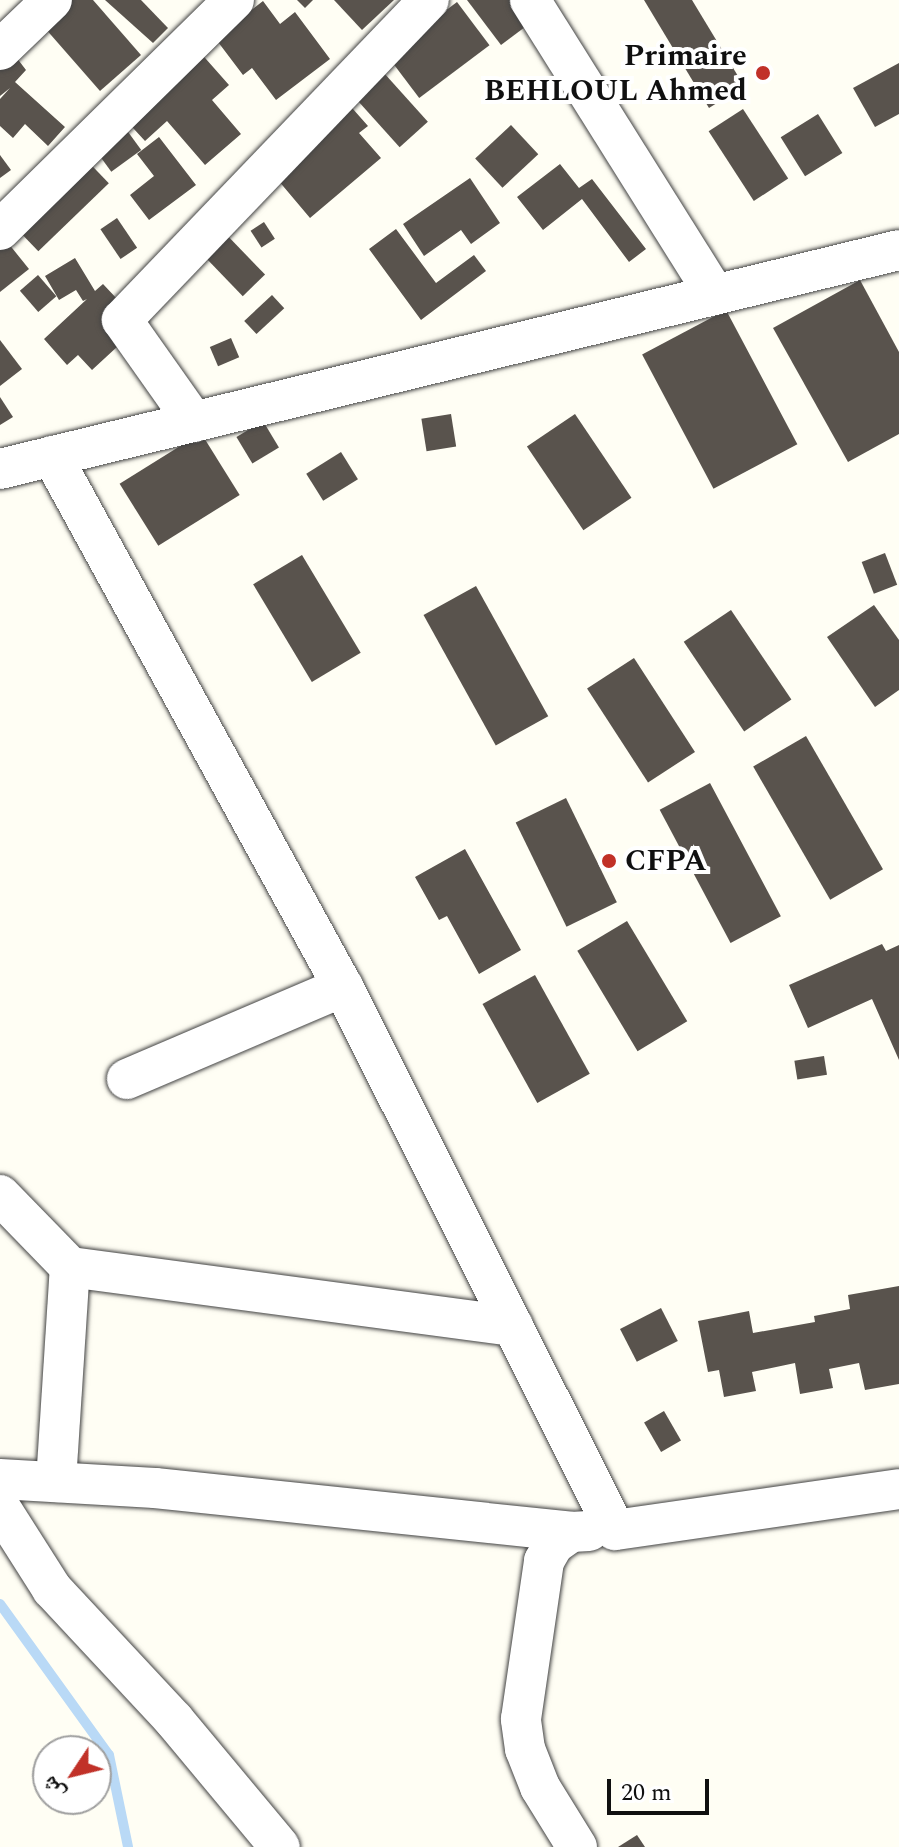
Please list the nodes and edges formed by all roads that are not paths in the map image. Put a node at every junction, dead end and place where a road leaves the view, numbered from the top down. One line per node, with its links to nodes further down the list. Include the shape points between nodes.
1 (52, 0): 5 (street)
2 (234, 0): 6 (street)
3 (429, 0): 9 (street, via 122,320)
4 (530, 0): 8 (street)
5 (0, 50)
6 (0, 230)
7 (899, 250): 8 (street)
8 (715, 295): 9 (street)
9 (194, 422): 10 (street)
10 (52, 456): 11 (street); 12 (street)
11 (0, 469)
12 (343, 987): 13 (street); 16 (street)
13 (127, 1079)
14 (0, 1195): 15 (street)
15 (70, 1267): 16 (street); 18 (street)
16 (513, 1326): 21 (street)
17 (0, 1479): 18 (street)
18 (56, 1482): 22 (street)
19 (899, 1489): 21 (street)
20 (0, 1507): 23 (street, via 52,1589 174,1720)
21 (615, 1530): 22 (street)
22 (571, 1532): 24 (street, via 554,1544 538,1578 521,1719 525,1749 540,1787)
23 (280, 1847)
24 (577, 1847)

